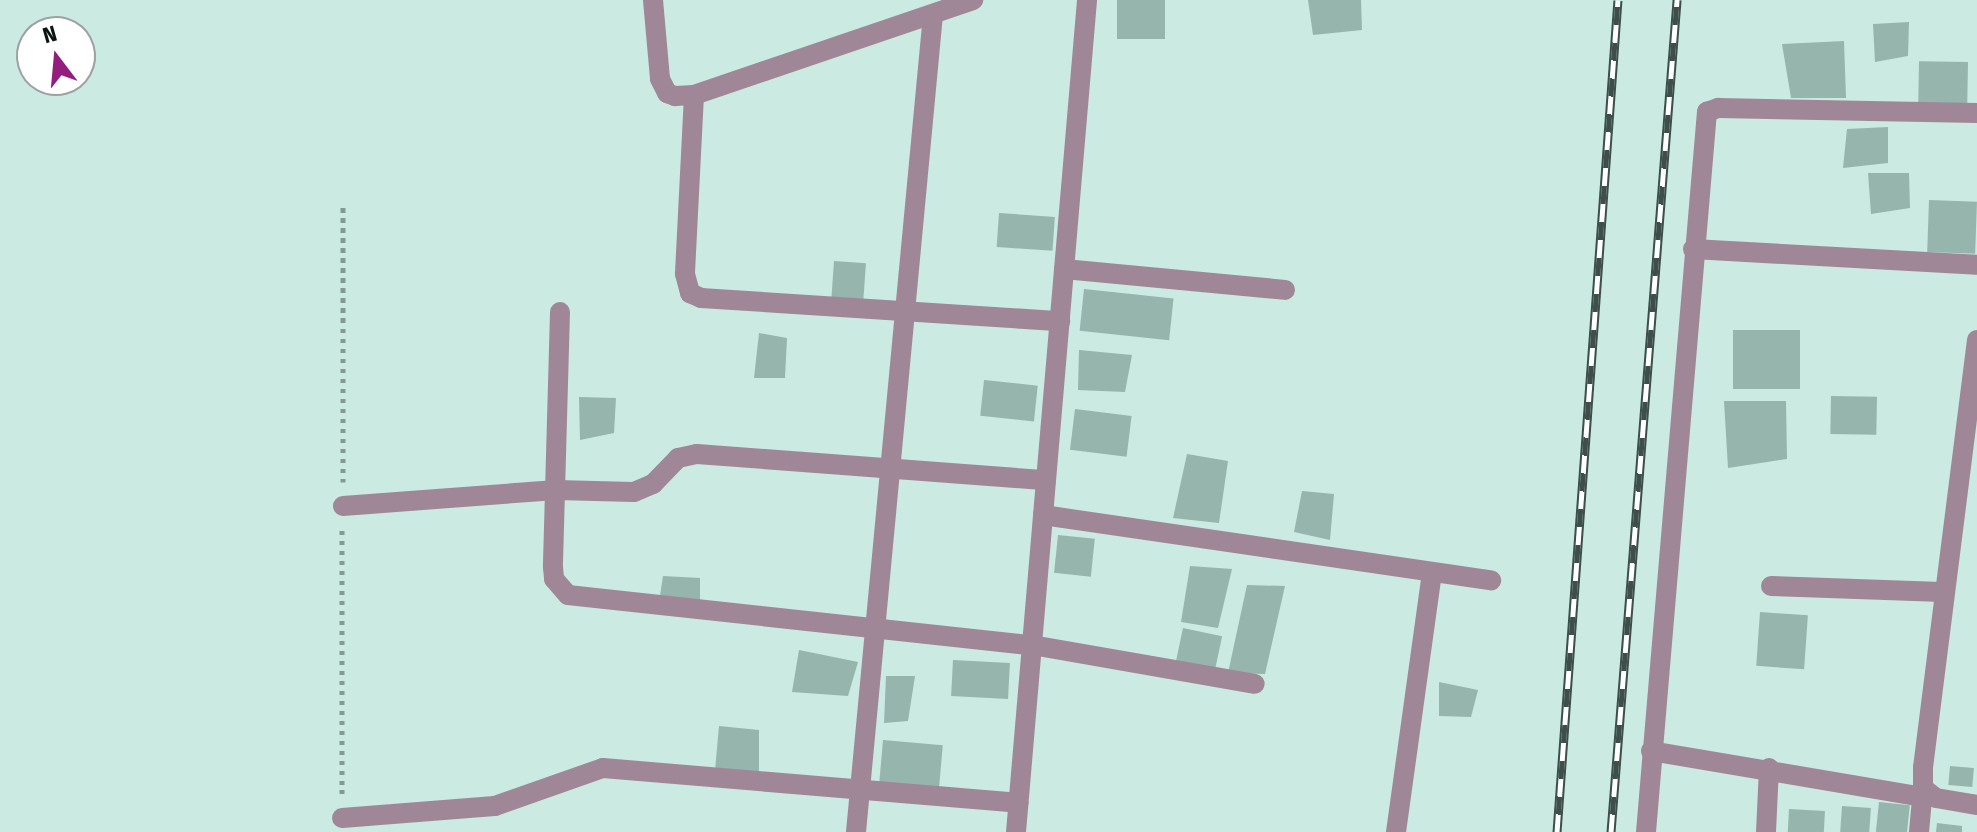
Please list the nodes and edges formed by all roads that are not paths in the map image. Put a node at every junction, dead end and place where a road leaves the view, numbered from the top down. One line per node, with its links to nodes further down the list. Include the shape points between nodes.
1 (653, 0): 5 (street, via 663,87 675,96)
2 (973, 0): 4 (street)
3 (1087, 0): 9 (street)
4 (933, 15): 5 (street); 11 (street)
5 (694, 95): 11 (street, via 685,274 690,293 701,298)
6 (1977, 113): 7 (street, via 1711,110 1705,117)
7 (1693, 249): 8 (street); 27 (street, via 1670,584)
8 (1977, 265)
9 (1064, 269): 10 (street); 13 (street)
10 (1285, 290)
11 (905, 311): 13 (street); 15 (street)
12 (560, 312): 17 (street)
13 (1060, 321): 16 (street)
14 (1976, 351): 23 (street)
15 (891, 470): 16 (street); 17 (street, via 697,454 678,458 653,484 634,492); 24 (street)
16 (1046, 480): 19 (street)
17 (556, 490): 18 (street); 24 (street, via 554,579 568,595)
18 (343, 506)
19 (1043, 515): 20 (street); 25 (street)
20 (1432, 572): 21 (street); 36 (street)
21 (1491, 580)
22 (1771, 586): 23 (street)
23 (1942, 592): 30 (street)
24 (875, 631): 25 (street); 29 (street)
25 (1032, 645): 26 (street); 31 (street)
26 (1255, 684)
27 (1651, 751): 28 (street); 37 (street)
28 (1769, 768): 30 (street); 38 (street)
29 (860, 789): 31 (street); 33 (street, via 603,768 495,806); 34 (street)
30 (1923, 793): 32 (street, via 1946,803); 39 (street)
31 (1019, 803): 35 (street)
32 (1977, 805)
33 (342, 818)
34 (856, 832)
35 (1016, 832)
36 (1396, 832)
37 (1646, 832)
38 (1766, 832)
39 (1919, 832)

